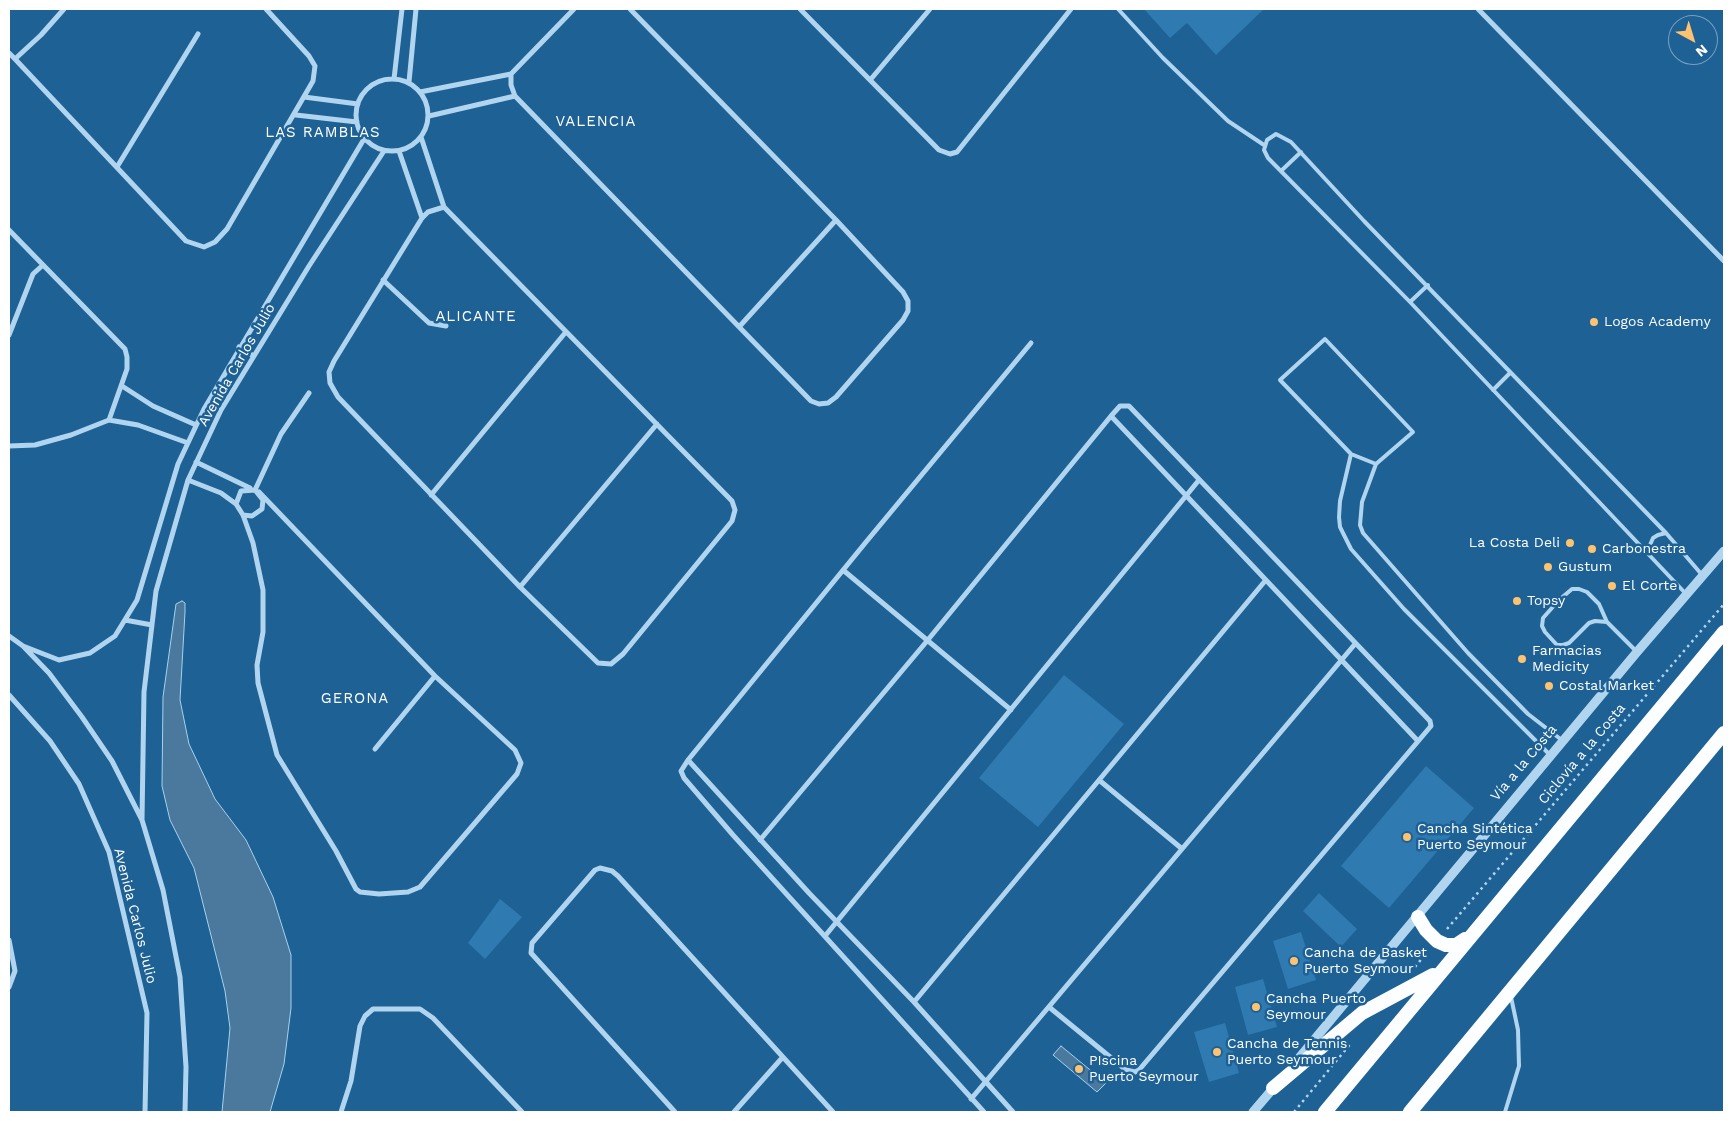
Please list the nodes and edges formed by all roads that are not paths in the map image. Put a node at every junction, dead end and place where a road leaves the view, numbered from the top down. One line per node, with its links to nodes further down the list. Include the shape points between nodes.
1 (64, 9): 14 (street)
2 (266, 9): 21 (street, via 299,43 315,66 313,81)
3 (402, 9): 16 (street)
4 (416, 9): 18 (street)
5 (574, 9): 15 (street)
6 (630, 9): 36 (street)
7 (800, 9): 17 (street)
8 (930, 9): 17 (street)
9 (1071, 9): 17 (street, via 957,152 939,150)
10 (1118, 9): 28 (lane, via 1228,121)
11 (1478, 9): 38 (street)
12 (198, 34): 32 (street)
13 (9, 53): 14 (street)
14 (15, 60): 32 (street)
15 (511, 74): 19 (street); 20 (street)
16 (394, 79): 18 (street); 22 (street, via 378,82 366,90)
17 (871, 79)
18 (409, 82): 19 (street)
19 (420, 92): 24 (street)
20 (514, 96): 24 (street); 44 (street)
21 (304, 97): 22 (street); 23 (street)
22 (358, 104): 25 (street)
23 (296, 115): 25 (street); 32 (street, via 227,229 215,242 204,247 186,241)
24 (429, 116): 26 (street)
25 (356, 122): 27 (street)
26 (421, 137): 30 (street); 34 (street)
27 (364, 139): 29 (street); 48 (street, Avenida Carlos Julio)
28 (1264, 145): 31 (lane, via 1276,134); 33 (lane, via 1268,158)
29 (384, 151): 30 (street); 49 (street, Avenida Carlos Julio)
30 (399, 151): 35 (street)
31 (1301, 152): 33 (lane); 41 (lane)
32 (117, 167)
33 (1281, 171): 42 (lane)
34 (444, 207): 35 (street, via 428,212); 45 (street)
35 (422, 218): 40 (street)
36 (836, 220): 44 (street); 44 (street, via 903,292 908,301 908,311 836,397 828,403 811,402)
37 (9, 230): 39 (street)
38 (1724, 261)
39 (43, 265): 46 (street, via 33,274); 51 (street, via 125,349 127,369)
40 (383, 280): 43 (street, via 429,323); 66 (street, via 334,361 329,372 330,383 338,397)
41 (1428, 285): 42 (lane); 50 (lane)
42 (1410, 302): 52 (lane)
43 (446, 326)
44 (739, 327)
45 (565, 333): 56 (street); 66 (street)
46 (9, 335)
47 (1031, 343): 73 (street)
48 (239, 347): 49 (street); 57 (street, Avenida Carlos Julio)
49 (252, 355): 61 (street, Avenida Carlos Julio)
50 (1510, 372): 52 (lane); 70 (lane)
51 (122, 386): 55 (street); 57 (street, via 153,406)
52 (1493, 390): 72 (lane)
53 (309, 393): 65 (street, via 272,449)
54 (1111, 416): 64 (street, via 1120,406 1129,406); 67 (street); 83 (street)
55 (109, 420): 58 (street, via 138,425); 59 (street, via 71,436 35,445)
56 (657, 424): 76 (street); 76 (street, via 732,501 735,510 732,521 623,654 611,664 598,663)
57 (196, 425): 58 (street, Avenida Carlos Julio)
58 (188, 443): 78 (street, Avenida Carlos Julio, via 178,464 137,600)
59 (9, 446)
60 (1352, 454): 62 (lane); 62 (lane, via 1280,380 1325,339 1413,432); 95 (lane, via 1339,517 1340,527 1351,549 1404,609)
61 (196, 462): 63 (street, Avenida Carlos Julio); 65 (street)
62 (1376, 464): 93 (lane, via 1362,502 1360,525 1367,538 1468,653 1528,714)
63 (188, 480): 68 (street, via 221,493); 80 (street, Avenida Carlos Julio, via 156,591)
64 (1199, 480): 67 (street); 84 (street)
65 (254, 490): 68 (street, via 238,495); 69 (street, via 263,500 262,508 252,516); 88 (street)
66 (431, 495): 76 (street)
67 (1186, 495): 75 (street); 90 (street)
68 (236, 504): 69 (street)
69 (243, 515): 88 (street, via 263,590 258,683 278,755 336,851 353,886 360,892 408,892 420,887 517,774 521,763 515,750)
70 (1666, 533): 72 (lane, via 1653,538); 74 (lane)
71 (1724, 551): 74 (street, Vía a la Costa)
72 (1647, 552): 77 (lane)
73 (843, 570): 83 (street); 96 (street)
74 (1703, 576): 77 (street, Vía a la Costa)
75 (1265, 581): 87 (street); 97 (street)
76 (520, 587)
77 (1687, 595): 86 (street, Vía a la Costa)
78 (125, 620): 80 (street); 85 (street, Avenida Carlos Julio, via 115,636 90,653 58,660)
79 (1607, 622): 79 (lane, via 1599,604 1579,589 1559,600 1544,618 1542,626 1557,644 1563,645 1594,620); 86 (lane)
80 (152, 625): 98 (street, Avenida Carlos Julio, via 144,692)
81 (1724, 632): 103 (highway)
82 (9, 636): 85 (street, Avenida Carlos Julio)
83 (927, 641): 90 (street); 99 (street)
84 (1355, 644): 87 (street); 92 (street, via 1430,721 1430,728)
85 (23, 646): 98 (street, Avenida Carlos Julio, via 49,673 112,760)
86 (1637, 652): 93 (street, Vía a la Costa)
87 (1340, 660): 92 (street); 100 (street)
88 (435, 676): 94 (street)
89 (9, 695): 115 (street, Avenida Carlos Julio, via 50,740 79,784 109,852 146,1013)
90 (1011, 710): 102 (street)
91 (1724, 733): 108 (highway)
92 (1418, 740): 110 (street, via 1139,1070 1126,1070)
93 (1563, 741): 95 (street, Vía a la Costa)
94 (375, 749)
95 (1551, 756): 101 (street, Vía a la Costa)
96 (688, 760): 99 (street); 104 (street, via 681,771 684,778)
97 (1099, 780): 100 (street); 109 (street)
98 (142, 820): 116 (street, Avenida Carlos Julio, via 163,890 180,977 186,1067)
99 (760, 840): 102 (street)
100 (1181, 848): 110 (street)
101 (1418, 916): 103 (highway, via 1426,930 1446,945 1456,945); 113 (street, Vía a la Costa)
102 (838, 921): 104 (street); 109 (street)
103 (1472, 934): 106 (highway)
104 (825, 936): 114 (street)
105 (9, 940): 107 (street, via 15,971)
106 (1446, 966): 113 (highway, via 1422,983 1362,1013); 125 (highway)
107 (9, 987)
108 (1510, 994): 126 (highway); 127 (lane, via 1518,1030 1519,1066)
109 (914, 1002): 112 (street)
110 (1049, 1007): 112 (street)
111 (782, 1058): 119 (street, via 618,876 606,868 595,870 532,943 530,953); 120 (street); 121 (street)
112 (986, 1083): 114 (street); 123 (street)
113 (1273, 1088): 124 (street, Vía a la Costa)
114 (971, 1099): 122 (street)
115 (145, 1112)
116 (185, 1112)
117 (341, 1112): 118 (street, via 365,1016 373,1009 420,1009)
118 (522, 1112)
119 (675, 1112)
120 (734, 1112)
121 (833, 1112)
122 (984, 1112)
123 (1013, 1112)
124 (1253, 1112)
125 (1324, 1112)
126 (1410, 1112)
127 (1505, 1112)

